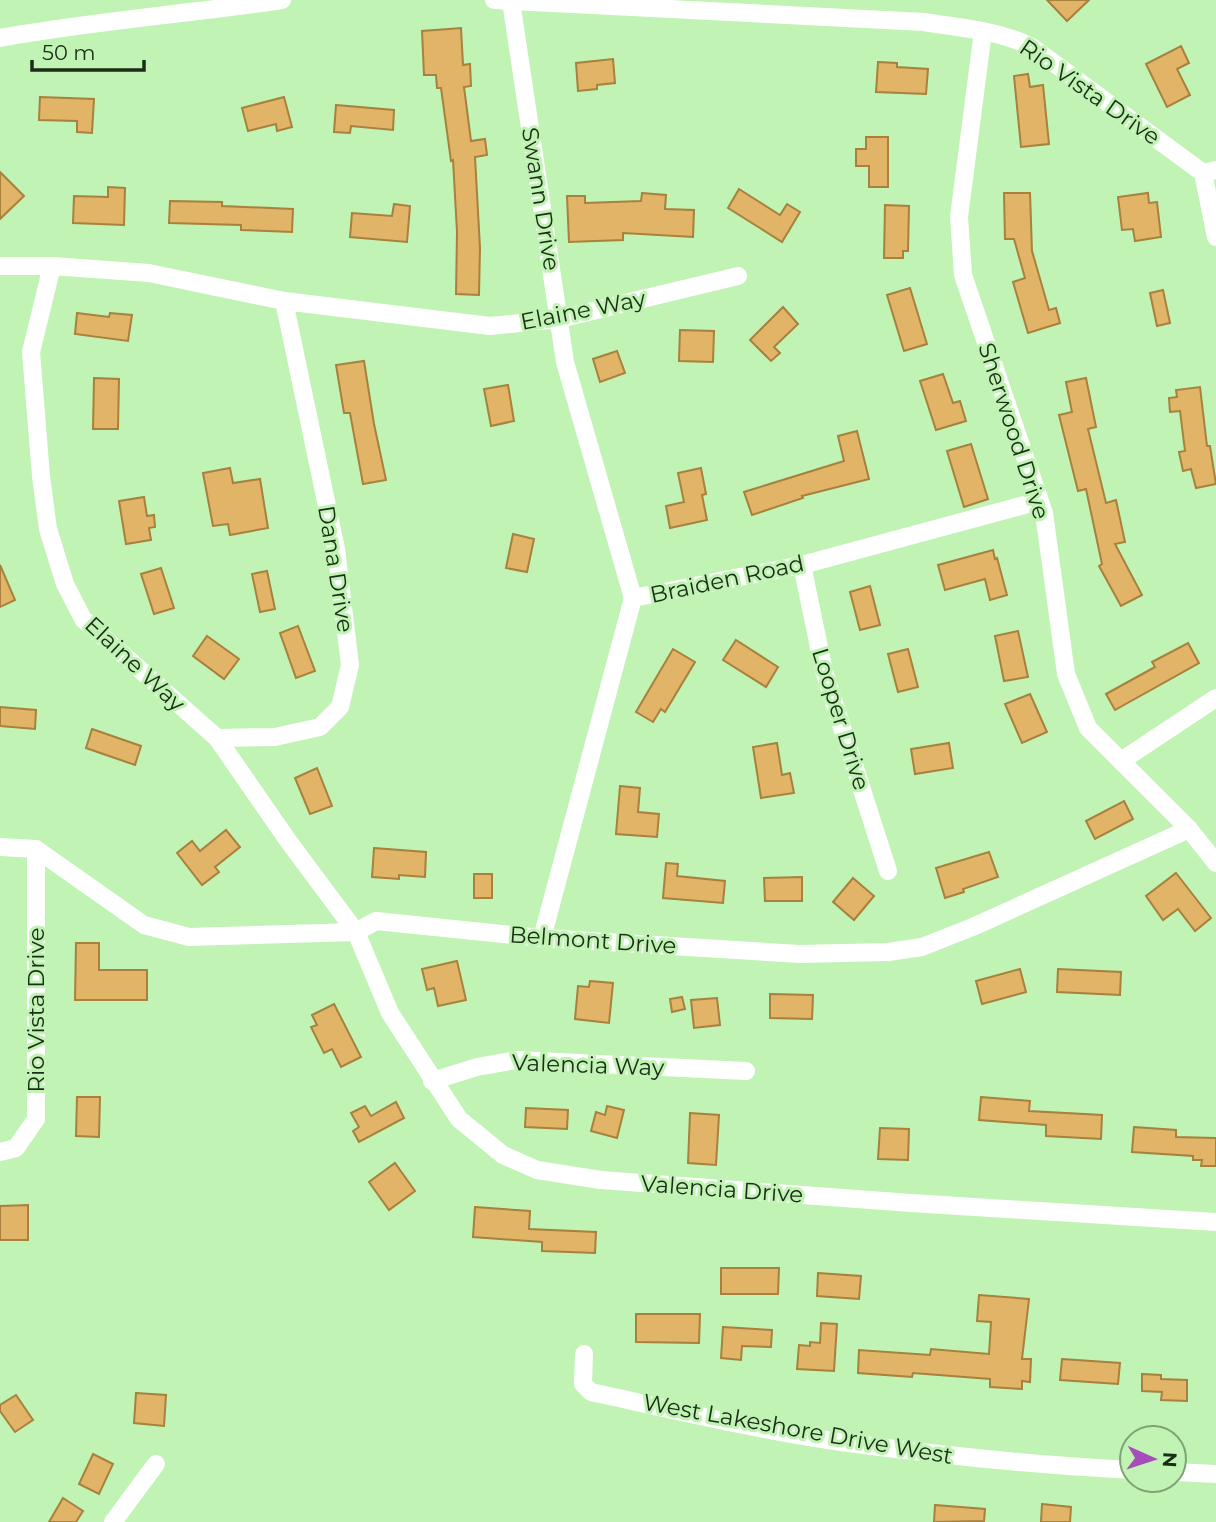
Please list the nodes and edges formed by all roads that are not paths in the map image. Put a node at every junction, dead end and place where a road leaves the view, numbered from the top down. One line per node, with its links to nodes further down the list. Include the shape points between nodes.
1 (282, 0): 5 (street)
2 (494, 0): 3 (street, Rio Vista Drive)
3 (511, 1): 4 (street, Rio Vista Drive, via 923,22); 12 (street, Swann Drive)
4 (983, 31): 6 (street, Rio Vista Drive, via 1032,47); 13 (street, Sherwood Drive, via 959,217 963,275)
5 (0, 38)
6 (1209, 172): 7 (street)
7 (1216, 237)
8 (0, 266): 9 (street, Elaine Way)
9 (52, 266): 11 (street, Elaine Way, via 149,273); 17 (street, Elaine Way, via 31,352 48,529 65,584 83,619)
10 (738, 276): 12 (street, Elaine Way)
11 (284, 301): 12 (street, Elaine Way, via 489,327); 17 (street, Dana Drive, via 336,549 351,665 340,707 320,727 275,737)
12 (559, 319): 15 (street, Swann Drive, via 565,362)
13 (1040, 501): 14 (street, Braiden Road); 18 (street, Sherwood Drive, via 1066,674 1088,728)
14 (802, 565): 15 (street, Braiden Road); 23 (street, Looper Drive, via 824,671)
15 (633, 598): 25 (street, Braiden Road)
16 (1216, 698): 18 (street)
17 (217, 738): 24 (street, Elaine Way)
18 (1121, 761): 19 (street, Sherwood Drive)
19 (1189, 829): 22 (street, Sherwood Drive); 25 (street, Belmont Drive, via 922,947 800,954)
20 (0, 847): 21 (street)
21 (36, 849): 24 (street, Belmont Drive, via 144,925 189,937); 28 (street, Rio Vista Drive, via 36,1119 16,1148)
22 (1216, 863)
23 (888, 871)
24 (356, 932): 25 (street, Belmont Drive, via 376,921); 27 (street, Valencia Drive, via 390,1013)
25 (542, 938)
26 (746, 1071): 27 (street, Valencia Way, via 516,1060)
27 (432, 1081): 29 (street, Valencia Drive, via 459,1119 503,1155 537,1170 601,1180)
28 (0, 1152)
29 (1216, 1222)
30 (584, 1354): 32 (street, West Lakeshore Drive West, via 583,1384 591,1392 838,1441 949,1456)
31 (156, 1464): 35 (street)
32 (1118, 1469)
33 (1188, 1473): 34 (street)
34 (1216, 1474)
35 (113, 1522)

